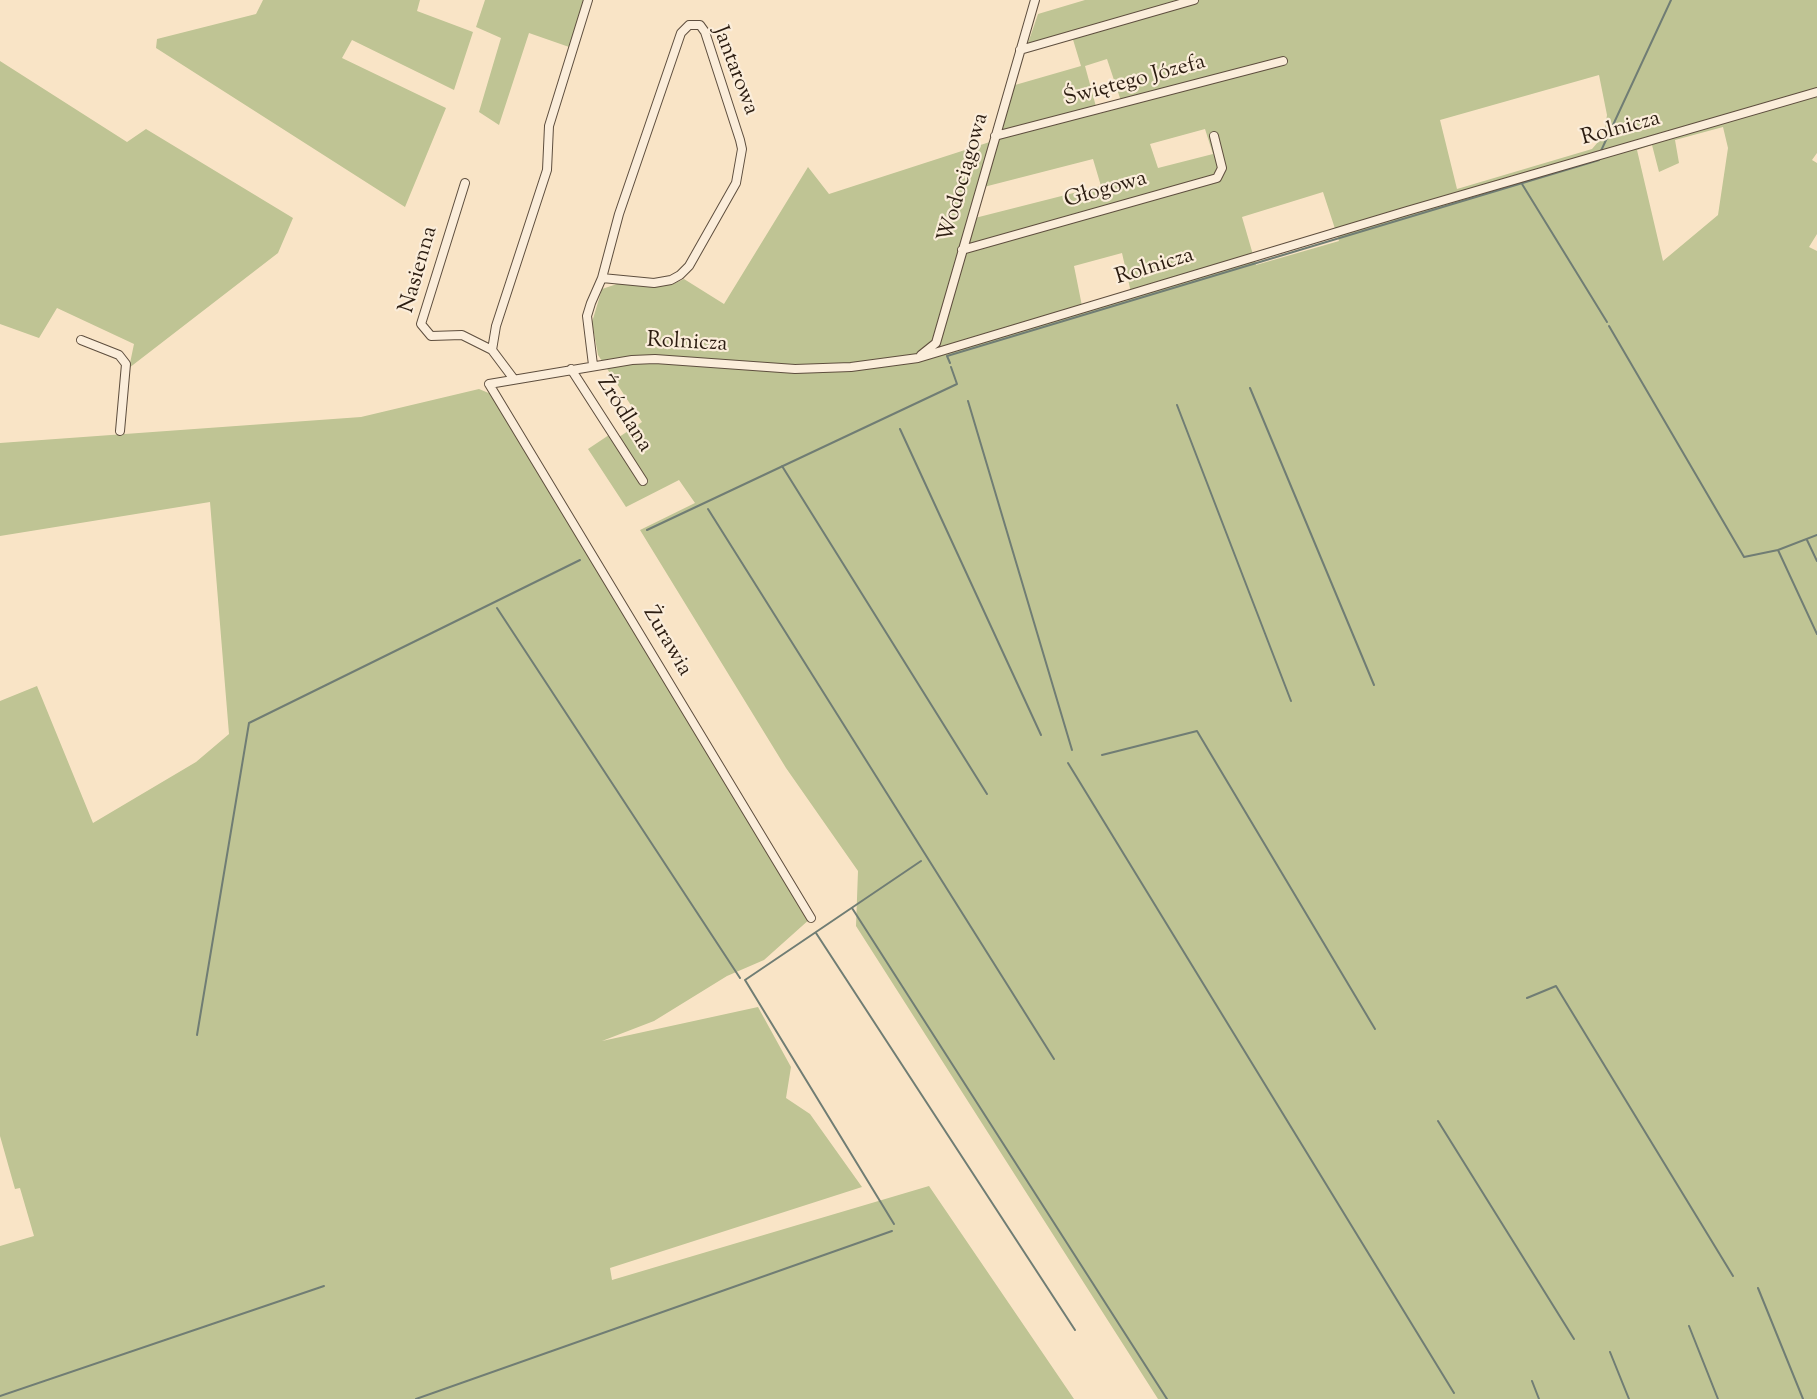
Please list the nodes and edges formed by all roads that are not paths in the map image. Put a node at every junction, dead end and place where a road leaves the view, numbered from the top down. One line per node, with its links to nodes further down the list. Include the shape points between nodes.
1 (588, 0): 13 (street, via 547,138 547,170 496,326)
2 (1035, 0): 4 (street, Wodociągowa)
3 (1194, 0): 4 (street)
4 (1020, 50): 7 (street, Wodociągowa)
5 (1283, 61): 7 (street, Świętego Józefa)
6 (1817, 92): 14 (street, Rolnicza)
7 (995, 136): 10 (street, Wodociągowa)
8 (1214, 136): 10 (street, Głogowa, via 1222,168 1217,178)
9 (465, 183): 13 (street, Nasienna, via 421,324 431,336 462,335)
10 (962, 250): 14 (street, Wodociągowa, via 936,343)
11 (602, 278): 11 (street, Jantarowa, via 619,214 677,44 685,28 700,25 742,148 736,183 680,276 654,283); 15 (street, Jantarowa, via 587,316)
12 (81, 340): 19 (street, via 119,355 126,364)
13 (492, 350): 17 (street, Nasienna)
14 (918, 358): 15 (street, Rolnicza, via 795,369 655,359)
15 (593, 365): 16 (street, Rolnicza)
16 (571, 369): 17 (street, Rolnicza); 20 (street, Źródlana)
17 (513, 378): 18 (street, Rolnicza)
18 (489, 384): 21 (street, Żurawia)
19 (120, 431)
20 (643, 481)
21 (811, 918)

